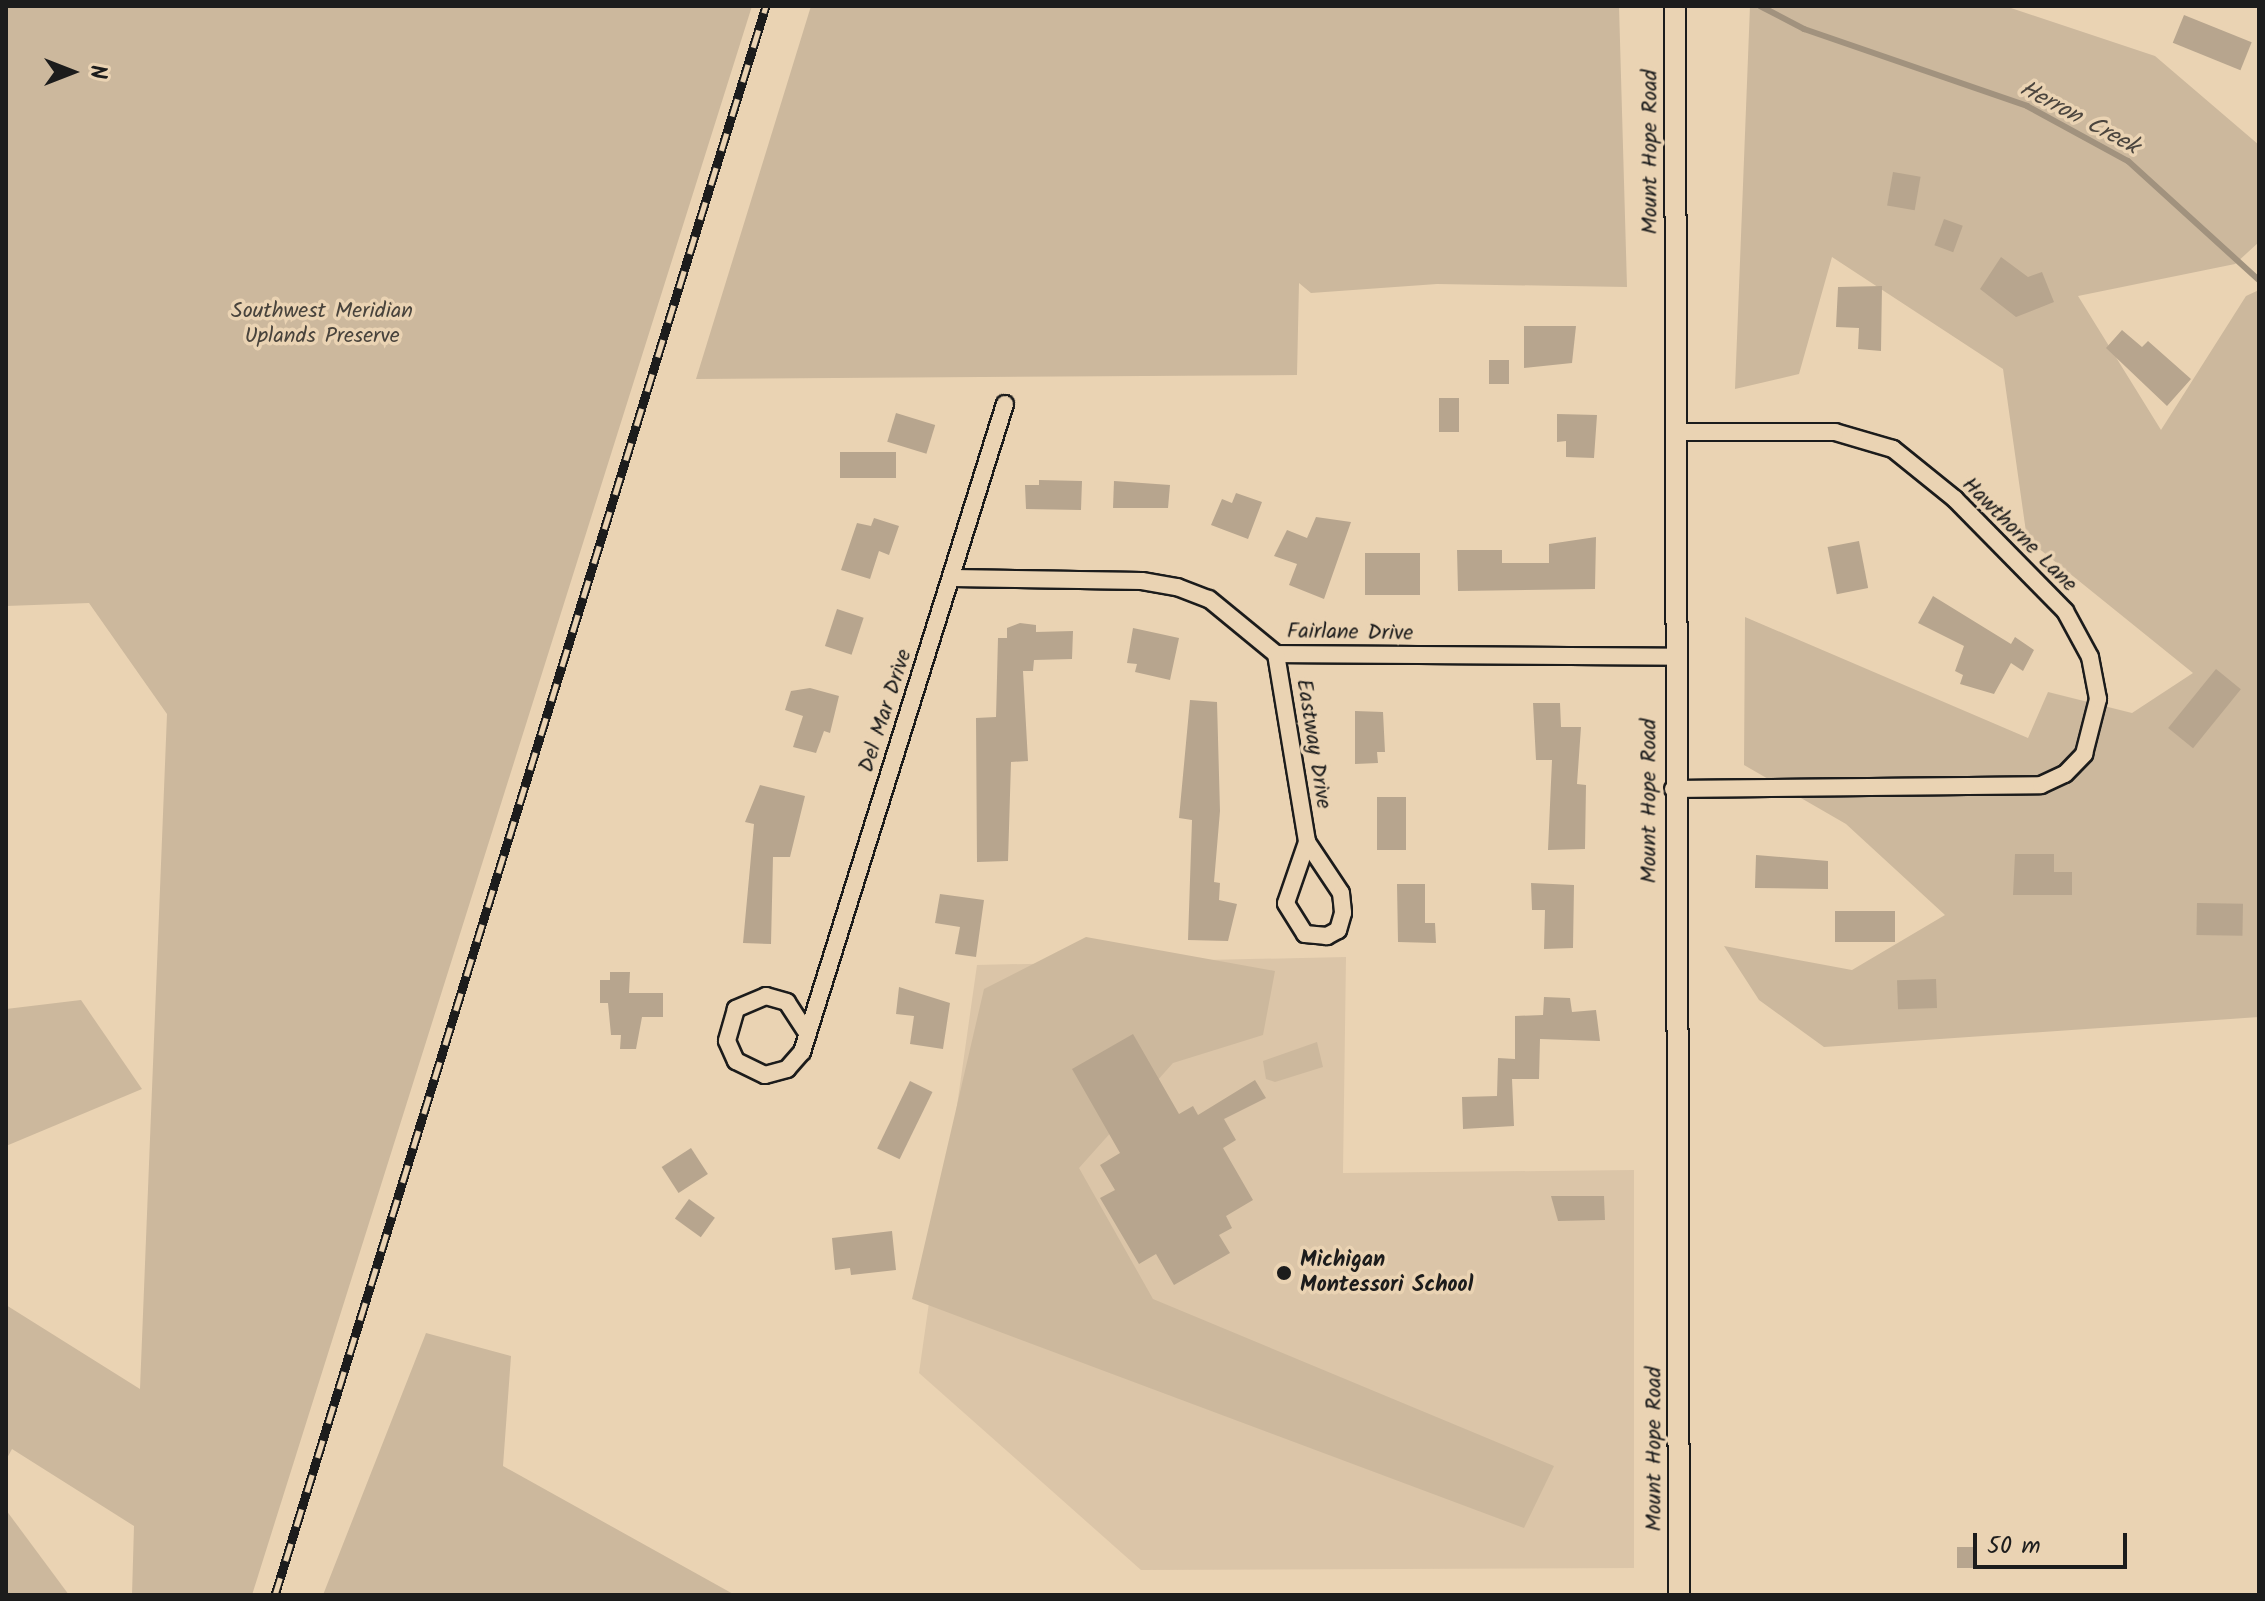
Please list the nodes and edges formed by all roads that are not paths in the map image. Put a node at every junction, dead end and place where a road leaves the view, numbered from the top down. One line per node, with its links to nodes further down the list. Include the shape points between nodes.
1 (1675, 6): 3 (street, Mount Hope Road)
2 (1005, 404): 4 (street, Del Mar Drive)
3 (1674, 432): 6 (street, Mount Hope Road); 7 (street, Hawthorne Lane, via 1835,432 1893,449 1955,499 2065,611 2090,657 2098,699 2084,754 2065,774 2041,785)
4 (953, 578): 5 (street, Fairlane Drive, via 1177,587 1209,599); 9 (street, Del Mar Drive)
5 (1276, 654): 6 (street, Fairlane Drive); 8 (street, Eastway Drive)
6 (1674, 657): 7 (street, Mount Hope Road)
7 (1673, 789): 10 (street, Mount Hope Road)
8 (1307, 842): 8 (street, Eastway Drive, via 1286,903 1305,934 1327,936 1341,922 1341,893)
9 (805, 1030): 9 (street, Del Mar Drive, via 787,1002 766,996 736,1009 727,1041 744,1068 765,1075 796,1062)
10 (1679, 1595)

